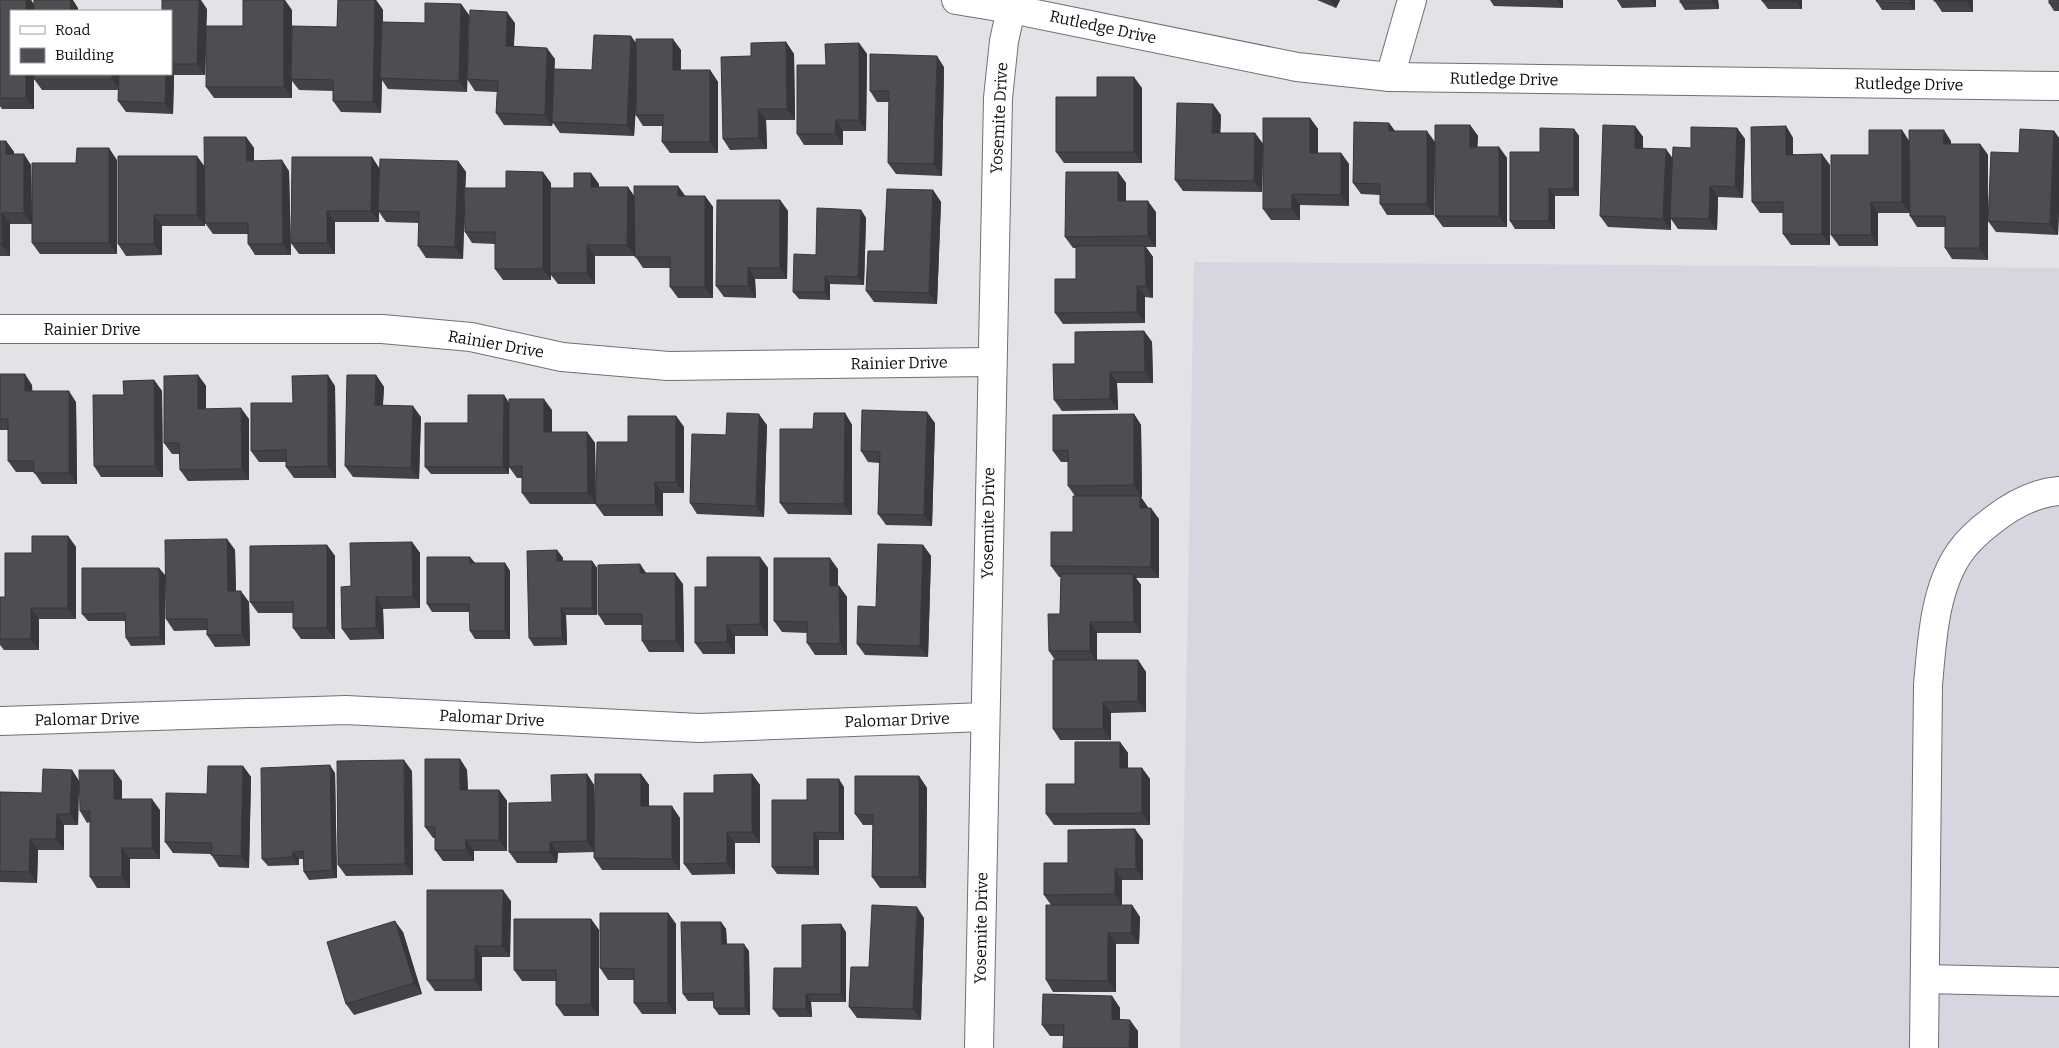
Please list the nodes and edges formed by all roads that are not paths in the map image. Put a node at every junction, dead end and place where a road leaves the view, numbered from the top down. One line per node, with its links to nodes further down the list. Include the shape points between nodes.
1 (956, 0): 3 (street, Rutledge Drive)
2 (1412, 0): 4 (street)
3 (1012, 4): 4 (street, Rutledge Drive, via 1297,67); 7 (street, Yosemite Drive, via 998,98)
4 (1390, 77): 5 (street, Rutledge Drive)
5 (2059, 86)
6 (0, 329): 7 (street, Rainier Drive, via 382,329 471,337 562,357 668,366)
7 (991, 362): 9 (street, Yosemite Drive)
8 (2059, 491): 11 (street, via 2027,498 1978,531 1959,552 1944,585 1933,634 1928,685)
9 (984, 717): 10 (street, Palomar Drive, via 700,728 346,710); 13 (street, Yosemite Drive)
10 (0, 721)
11 (1925, 979): 12 (street); 14 (street)
12 (2059, 982)
13 (979, 1048)
14 (1924, 1048)

